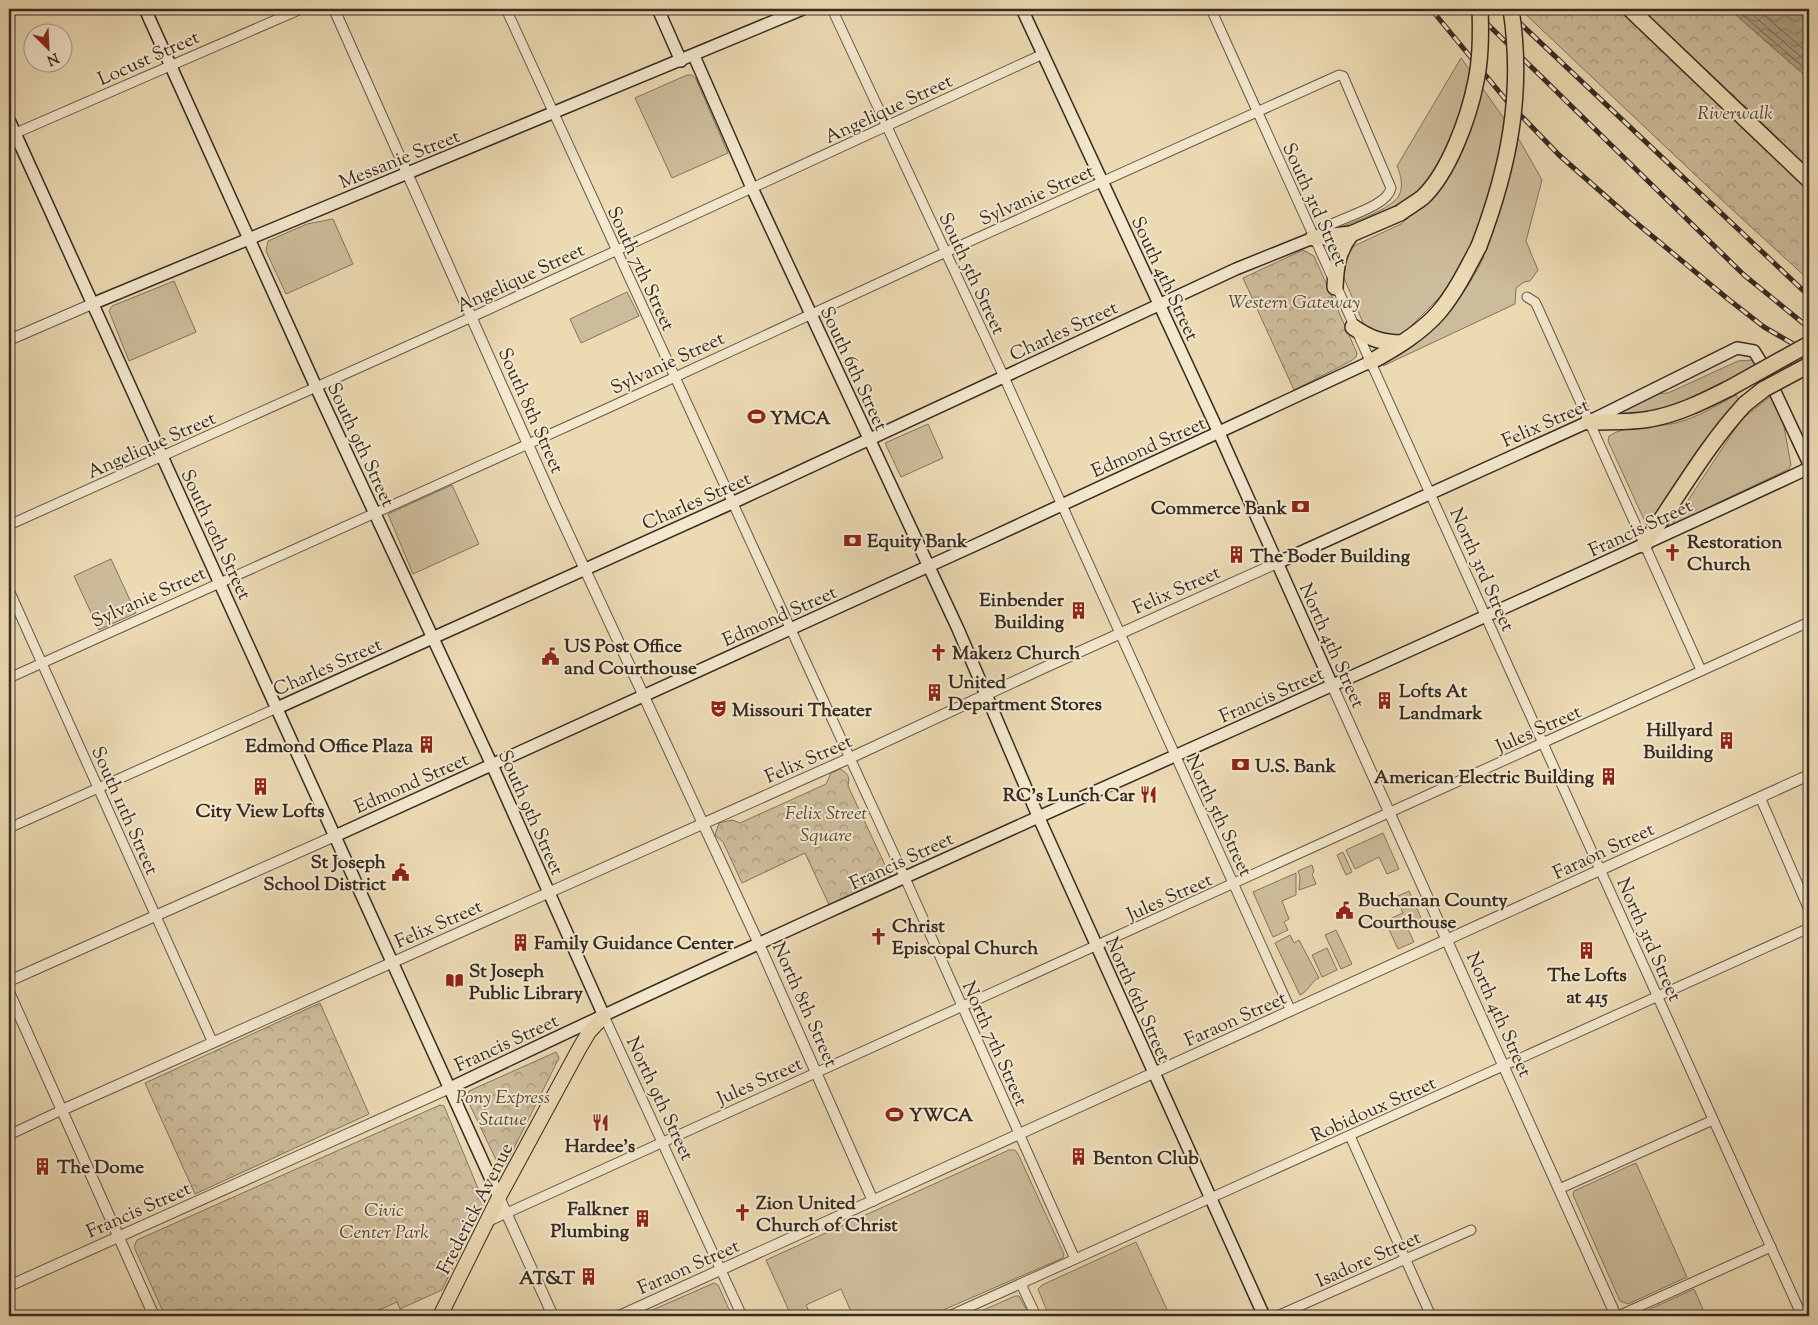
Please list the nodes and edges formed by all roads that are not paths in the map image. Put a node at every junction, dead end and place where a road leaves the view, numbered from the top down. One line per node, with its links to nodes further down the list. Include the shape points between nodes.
1 (144, 9): 16 (main road, South 9th Street)
2 (301, 9): 16 (street, Locust Street)
3 (334, 9): 22 (street, South 8th Street)
4 (506, 9): 18 (street, South 7th Street)
5 (658, 9): 15 (main road)
6 (803, 9): 14 (main road, Messanie Street)
7 (832, 9): 20 (street, South 5th Street)
8 (1022, 9): 13 (main road, South 4th Street)
9 (1211, 9): 17 (street, South 3rd Street)
10 (1480, 9): 27 (highway, bridge, via 1476,80 1461,130 1438,176 1422,197 1400,213)
11 (1510, 9): 40 (highway, bridge, via 1516,69 1514,120 1502,177 1479,246 1462,278 1438,313)
12 (1630, 9): 23 (highway)
13 (1043, 54): 20 (street, Angelique Street); 24 (main road, South 4th Street)
14 (694, 56): 15 (main road, Messanie Street); 25 (main road, South 6th Street)
15 (681, 61): 18 (main road, Messanie Street)
16 (170, 66): 21 (street, Locust Street); 29 (main road, South 9th Street)
17 (1258, 112): 24 (street, Sylvanie Street); 26 (street, Sylvanie Street, via 1343,76 1389,180); 28 (street, South 3rd Street)
18 (554, 114): 22 (main road, Messanie Street); 30 (street, South 7th Street)
19 (9, 120): 21 (main road, South 10th Street)
20 (886, 127): 25 (street, Angelique Street); 31 (street, South 5th Street)
21 (12, 134): 34 (main road, South 10th Street)
22 (408, 174): 29 (main road, Messanie Street); 37 (street, South 8th Street)
23 (1809, 180)
24 (1102, 182): 31 (street, Sylvanie Street); 35 (main road, South 4th Street)
25 (752, 188): 30 (street, Angelique Street); 36 (main road, South 6th Street)
26 (1390, 193): 28 (street, Charles Street, via 1382,201 1328,226)
27 (1352, 234): 28 (highway); 32 (highway, via 1337,259)
28 (1314, 238): 32 (street, South 3rd Street); 35 (main road, Charles Street, via 1283,248)
29 (248, 239): 34 (main road, Messanie Street); 46 (main road, South 9th Street)
30 (616, 251): 37 (street, Angelique Street); 44 (street, South 7th Street)
31 (946, 252): 36 (street, Sylvanie Street); 45 (street, South 5th Street)
32 (1335, 287): 38 (street, South 3rd Street)
33 (1527, 297): 47 (street, via 1538,308)
34 (92, 304): 39 (street, Messanie Street); 51 (main road, South 10th Street)
35 (1159, 305): 45 (main road, Charles Street); 48 (main road, South 4th Street)
36 (811, 314): 44 (street, Sylvanie Street); 49 (main road, South 6th Street)
37 (472, 317): 46 (street, Angelique Street); 50 (street, South 8th Street)
38 (1353, 327): 40 (highway, via 1369,338 1385,343); 42 (street, South 3rd Street)
39 (9, 340)
40 (1402, 343): 42 (highway)
41 (1809, 344): 47 (highway, bridge, via 1703,402 1669,416)
42 (1370, 362): 48 (main road, Edmond Street); 53 (street, South 3rd Street)
43 (1809, 365): 58 (highway, bridge, via 1764,389 1730,420)
44 (674, 377): 50 (street, Sylvanie Street); 54 (street, South 7th Street)
45 (1004, 377): 49 (main road, Charles Street); 55 (street, South 5th Street)
46 (316, 387): 51 (street, Angelique Street); 56 (main road, South 9th Street)
47 (1588, 422): 52 (main road, Felix Street, via 1737,348 1754,351); 53 (main road, Felix Street); 58 (street)
48 (1219, 433): 55 (main road, Edmond Street); 59 (main road, South 4th Street)
49 (870, 439): 54 (main road, Charles Street); 60 (main road, South 6th Street)
50 (528, 444): 56 (street, Sylvanie Street); 61 (street, South 8th Street)
51 (162, 457): 57 (street, Angelique Street); 62 (main road, South 10th Street)
52 (1809, 466): 58 (main road, Francis Street)
53 (1431, 492): 59 (main road, Felix Street); 64 (street, North 3rd Street)
54 (732, 503): 61 (main road, Charles Street); 66 (street, South 7th Street)
55 (1062, 504): 60 (main road, Edmond Street); 67 (street, South 5th Street)
56 (374, 513): 62 (street, Sylvanie Street); 68 (main road, South 9th Street)
57 (9, 525)
58 (1644, 545): 64 (main road, Francis Street); 70 (street)
59 (1277, 563): 67 (street, Felix Street); 72 (main road, North 4th Street)
60 (929, 566): 66 (main road, Edmond Street); 74 (main road, South 6th Street)
61 (585, 569): 68 (main road, Charles Street); 73 (street, South 8th Street)
62 (219, 582): 69 (street, Sylvanie Street); 75 (main road, South 10th Street)
63 (9, 590): 69 (street, South 11th Street)
64 (1487, 616): 72 (main road, Francis Street); 76 (street, North 3rd Street)
65 (1809, 622): 70 (street, Jules Street)
66 (790, 629): 73 (main road, Edmond Street); 78 (street, South 7th Street)
67 (1121, 633): 74 (street, Felix Street); 77 (street, North 5th Street)
68 (433, 639): 75 (main road, Charles Street); 79 (main road, South 9th Street)
69 (42, 662): 71 (street, Sylvanie Street); 81 (street, South 11th Street)
70 (1701, 670): 76 (street, Jules Street)
71 (9, 678)
72 (1332, 685): 77 (main road, Francis Street); 83 (street, North 4th Street)
73 (644, 695): 79 (main road, Edmond Street); 85 (street, South 8th Street)
74 (984, 695): 78 (street, Felix Street); 84 (main road, North 6th Street)
75 (277, 708): 81 (street, Charles Street); 87 (main road, South 10th Street)
76 (1544, 743): 83 (street, Jules Street); 88 (street, North 3rd Street)
77 (1175, 756): 84 (main road, Francis Street); 90 (street, North 5th Street)
78 (850, 758): 85 (street, Felix Street); 89 (street, North 7th Street)
79 (492, 765): 87 (main road, Edmond Street); 91 (main road, South 9th Street)
80 (1809, 775): 82 (street, Faraon Street)
81 (98, 787): 86 (street, Charles Street); 93 (street, South 11th Street)
82 (1760, 798): 88 (street, Faraon Street); 92 (street)
83 (1390, 812): 90 (street, Jules Street); 95 (street, North 4th Street)
84 (1038, 816): 89 (main road, Francis Street); 97 (main road, North 6th Street)
85 (704, 824): 91 (street, Felix Street); 96 (street, North 8th Street)
86 (9, 828)
87 (335, 836): 93 (street, Edmond Street); 98 (main road, South 10th Street)
88 (1601, 870): 95 (street, Faraon Street); 101 (street, North 3rd Street)
89 (905, 878): 96 (main road, Francis Street); 102 (street, North 7th Street)
90 (1234, 884): 97 (street, Jules Street); 103 (street, North 5th Street)
91 (550, 893): 98 (street, Felix Street); 104 (main road, North 9th Street)
92 (1809, 910)
93 (156, 915): 99 (street, Edmond Street); 105 (street, South 11th Street)
94 (1809, 928): 101 (street, Robidoux Street)
95 (1448, 940): 103 (street, Faraon Street); 106 (street, North 4th Street)
96 (759, 944): 104 (main road, Francis Street); 107 (street, North 8th Street)
97 (1097, 947): 102 (street, Jules Street); 108 (main road, North 6th Street)
98 (393, 962): 105 (street, Felix Street); 109 (main road, South 10th Street)
99 (9, 981)
100 (9, 992): 110 (street)
101 (1658, 998): 106 (street, Robidoux Street); 111 (street, North 3rd Street)
102 (962, 1008): 107 (street, Jules Street); 112 (street, North 7th Street)
103 (1291, 1011): 108 (street, Faraon Street)
104 (604, 1016): 109 (main road, Francis Street); 115 (street, North 9th Street); 117 (main road, Frederick Avenue, via 579,1049)
105 (213, 1043): 110 (street, Felix Street)
106 (1504, 1066): 114 (street, Robidoux Street); 116 (street, North 4th Street)
107 (817, 1072): 115 (street, Jules Street); 119 (street, North 8th Street)
108 (1154, 1074): 112 (street, Faraon Street); 118 (main road, North 6th Street)
109 (450, 1088): 117 (main road, South 10th Street); 123 (street, Francis Street)
110 (62, 1110): 113 (street, Felix Street); 123 (street)
111 (1713, 1120): 116 (street); 124 (street, North 3rd Street)
112 (1020, 1134): 119 (street, Faraon Street); 125 (street, North 7th Street)
113 (9, 1135)
114 (1350, 1136): 118 (street, Robidoux Street); 126 (street)
115 (662, 1142): 120 (street, Jules Street); 127 (street, North 9th Street)
116 (1559, 1189): 140 (street, North 4th Street)
117 (499, 1198): 120 (street); 121 (main road, Frederick Avenue)
118 (1211, 1198): 125 (street, Robidoux Street); 137 (main road, North 6th Street)
119 (874, 1201): 127 (street, Faraon Street)
120 (506, 1213): 121 (street, Jules Street); 132 (street)
121 (487, 1222): 131 (main road, Frederick Avenue)
122 (1471, 1230): 126 (street, Isadore Street)
123 (118, 1236): 129 (street, Francis Street); 130 (street)
124 (1771, 1247): 140 (street); 141 (street, North 3rd Street)
125 (1075, 1259): 128 (street, Robidoux Street)
126 (1405, 1260): 138 (street, Isadore Street); 139 (street)
127 (722, 1270): 133 (street, Faraon Street); 134 (street, North 9th Street)
128 (1021, 1284): 135 (street, Robidoux Street); 136 (street)
129 (9, 1286)
130 (154, 1316)
131 (440, 1316)
132 (553, 1316)
133 (619, 1316)
134 (742, 1316)
135 (949, 1316)
136 (1036, 1316)
137 (1264, 1316)
138 (1278, 1316)
139 (1430, 1316)
140 (1617, 1316)
141 (1802, 1316)

